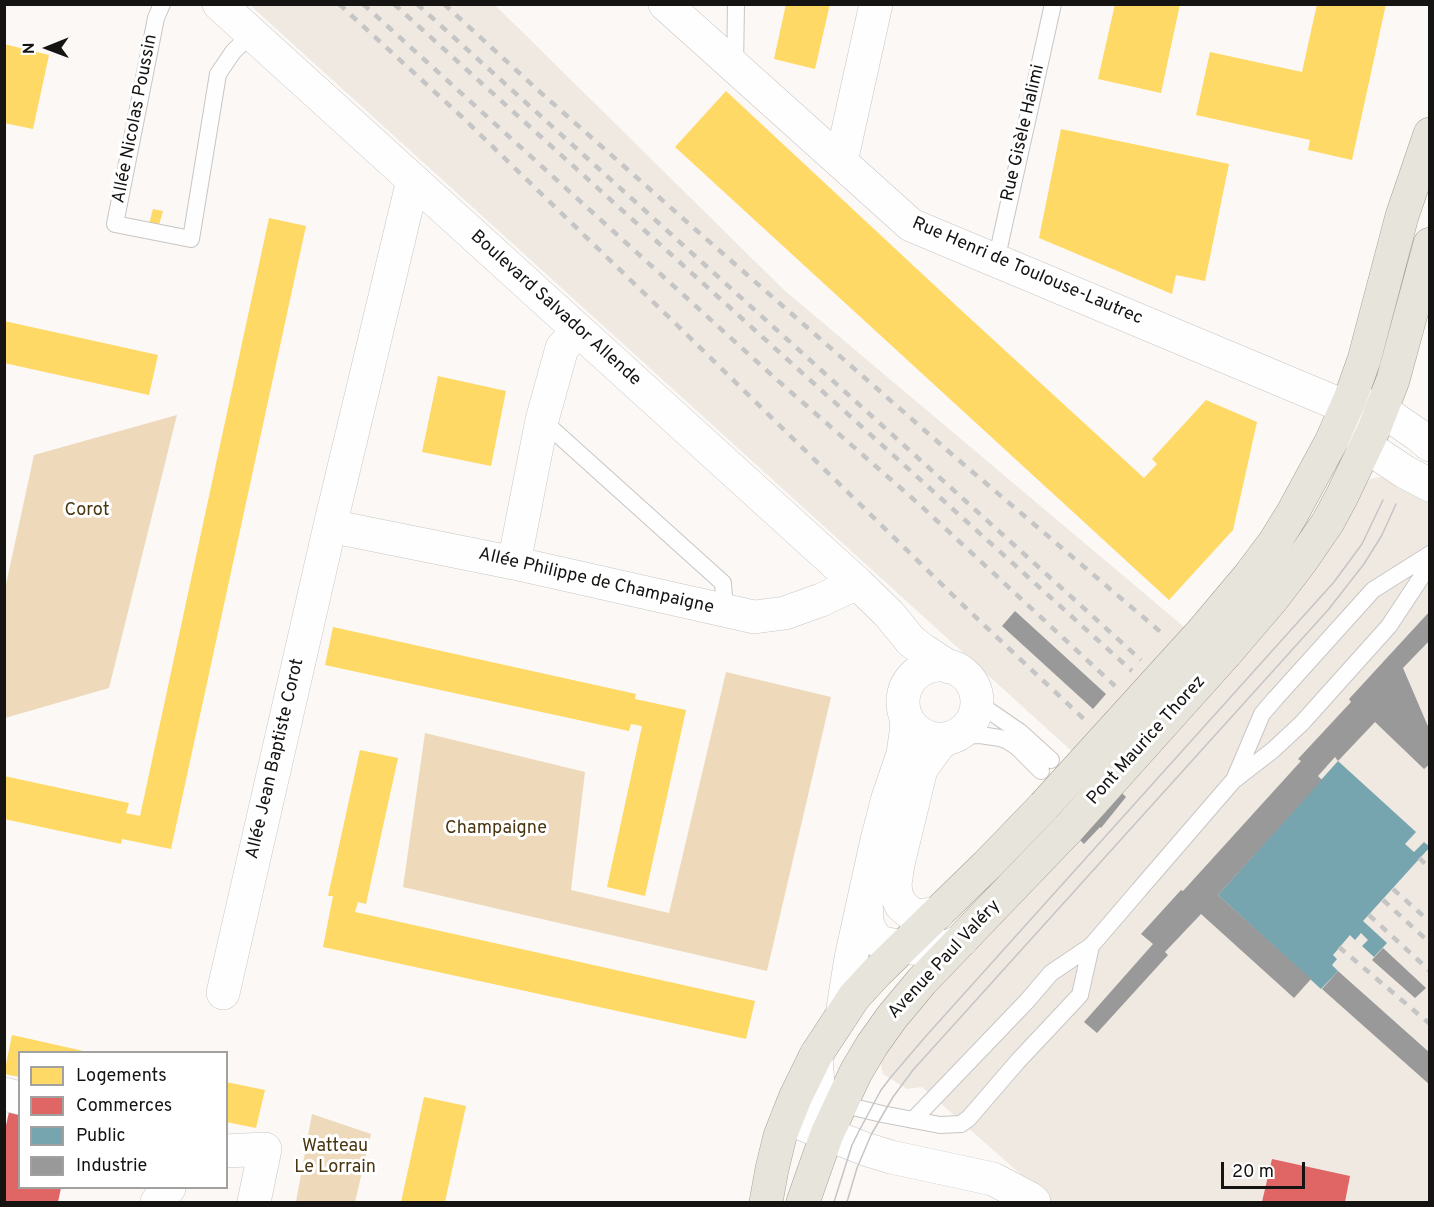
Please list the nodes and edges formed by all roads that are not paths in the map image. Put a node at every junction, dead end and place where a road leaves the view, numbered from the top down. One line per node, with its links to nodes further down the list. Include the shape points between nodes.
1 (162, 4): 7 (lane, Allée Nicolas Poussin, via 115,224 191,239 218,74)
2 (219, 4): 7 (street, Boulevard Salvador Allende)
3 (665, 4): 8 (street, Rue Henri de Toulouse-Lautrec)
4 (736, 4): 8 (lane)
5 (876, 4): 10 (street)
6 (1053, 4): 13 (lane, Rue Gisèle Halimi)
7 (251, 34): 11 (street, Boulevard Salvador Allende)
8 (735, 68): 10 (street, Rue Henri de Toulouse-Lautrec)
9 (1430, 134): 15 (main road, Pont Maurice Thorez)
10 (841, 162): 13 (street, Rue Henri de Toulouse-Lautrec, via 910,225)
11 (413, 180): 14 (street, Boulevard Salvador Allende); 21 (street, Allée Jean Baptiste Corot)
12 (1430, 244): 16 (main road, Pont Maurice Thorez)
13 (996, 261): 15 (street, Rue Henri de Toulouse-Lautrec)
14 (578, 330): 17 (street, via 562,348); 25 (street, Boulevard Salvador Allende)
15 (1348, 403): 16 (street, Rue Henri de Toulouse-Lautrec); 19 (street, via 1358,435); 33 (main road, Pont Maurice Thorez, bridge, via 1292,514 1250,575)
16 (1381, 411): 18 (street, Rue Henri de Toulouse-Lautrec); 19 (main road, Pont Maurice Thorez)
17 (542, 420): 23 (street); 26 (lane, via 723,583)
18 (1430, 445)
19 (1366, 446): 20 (street); 34 (main road, Pont Maurice Thorez, bridge, via 1322,531 1285,583)
20 (1430, 484)
21 (330, 526): 23 (street, Allée Philippe de Champaigne); 39 (street, Allée Jean Baptiste Corot)
22 (1430, 554): 32 (lane, bridge, via 1373,590 1274,700 1262,714)
23 (514, 563): 26 (street, Allée Philippe de Champaigne)
24 (1430, 564): 32 (lane, bridge, via 1389,626 1302,723)
25 (857, 583): 26 (street, Allée Philippe de Champaigne, via 785,613 754,617); 27 (street, Boulevard Salvador Allende)
26 (725, 611)
27 (889, 614): 28 (street, Boulevard Salvador Allende, via 911,640); 30 (street, Boulevard Salvador Allende, via 908,665)
28 (950, 667): 29 (street, via 966,676); 30 (street, via 936,666 915,675)
29 (974, 689): 31 (street, via 974,717); 31 (lane, via 981,703 1020,732 1046,766 1000,738)
30 (906, 703): 31 (street, via 916,730 922,735); 35 (street, Avenue Paul Valéry, via 903,754)
31 (952, 737): 36 (street, via 939,744 921,769 898,864 896,894)
32 (1233, 781): 38 (lane, bridge)
33 (1044, 806): 36 (main road, Avenue Paul Valéry)
34 (1068, 830): 37 (main road, Avenue Paul Valéry)
35 (866, 890): 36 (street, via 867,921 875,938 882,943); 40 (street, Avenue Paul Valéry)
36 (916, 929): 37 (street, via 950,946); 40 (main road, Avenue Paul Valéry); 41 (street, via 923,954 879,1013)
37 (962, 940): 41 (main road, Avenue Paul Valéry, via 903,1004)
38 (1091, 946): 45 (lane, via 1051,973); 45 (lane, via 1080,995 969,1118 951,1125)
39 (223, 993)
40 (842, 1015): 42 (main road, Avenue Paul Valéry); 43 (lane, Avenue Paul Valéry, via 831,1065 833,1099)
41 (872, 1045): 43 (main road, Avenue Paul Valéry)
42 (816, 1055): 44 (main road, Avenue Paul Valéry); 46 (street, via 819,1102)
43 (840, 1104): 45 (lane); 46 (main road, Avenue Paul Valéry)
44 (787, 1118): 46 (street); 51 (main road, Avenue Paul Valéry)
45 (913, 1120)
46 (827, 1134): 52 (main road, Avenue Paul Valéry); 53 (street, via 891,1157 993,1179)
47 (228, 1151): 50 (street, via 265,1149)
48 (168, 1189): 49 (street)
49 (157, 1203)
50 (254, 1203)
51 (766, 1203)
52 (803, 1203)
53 (1034, 1203)

